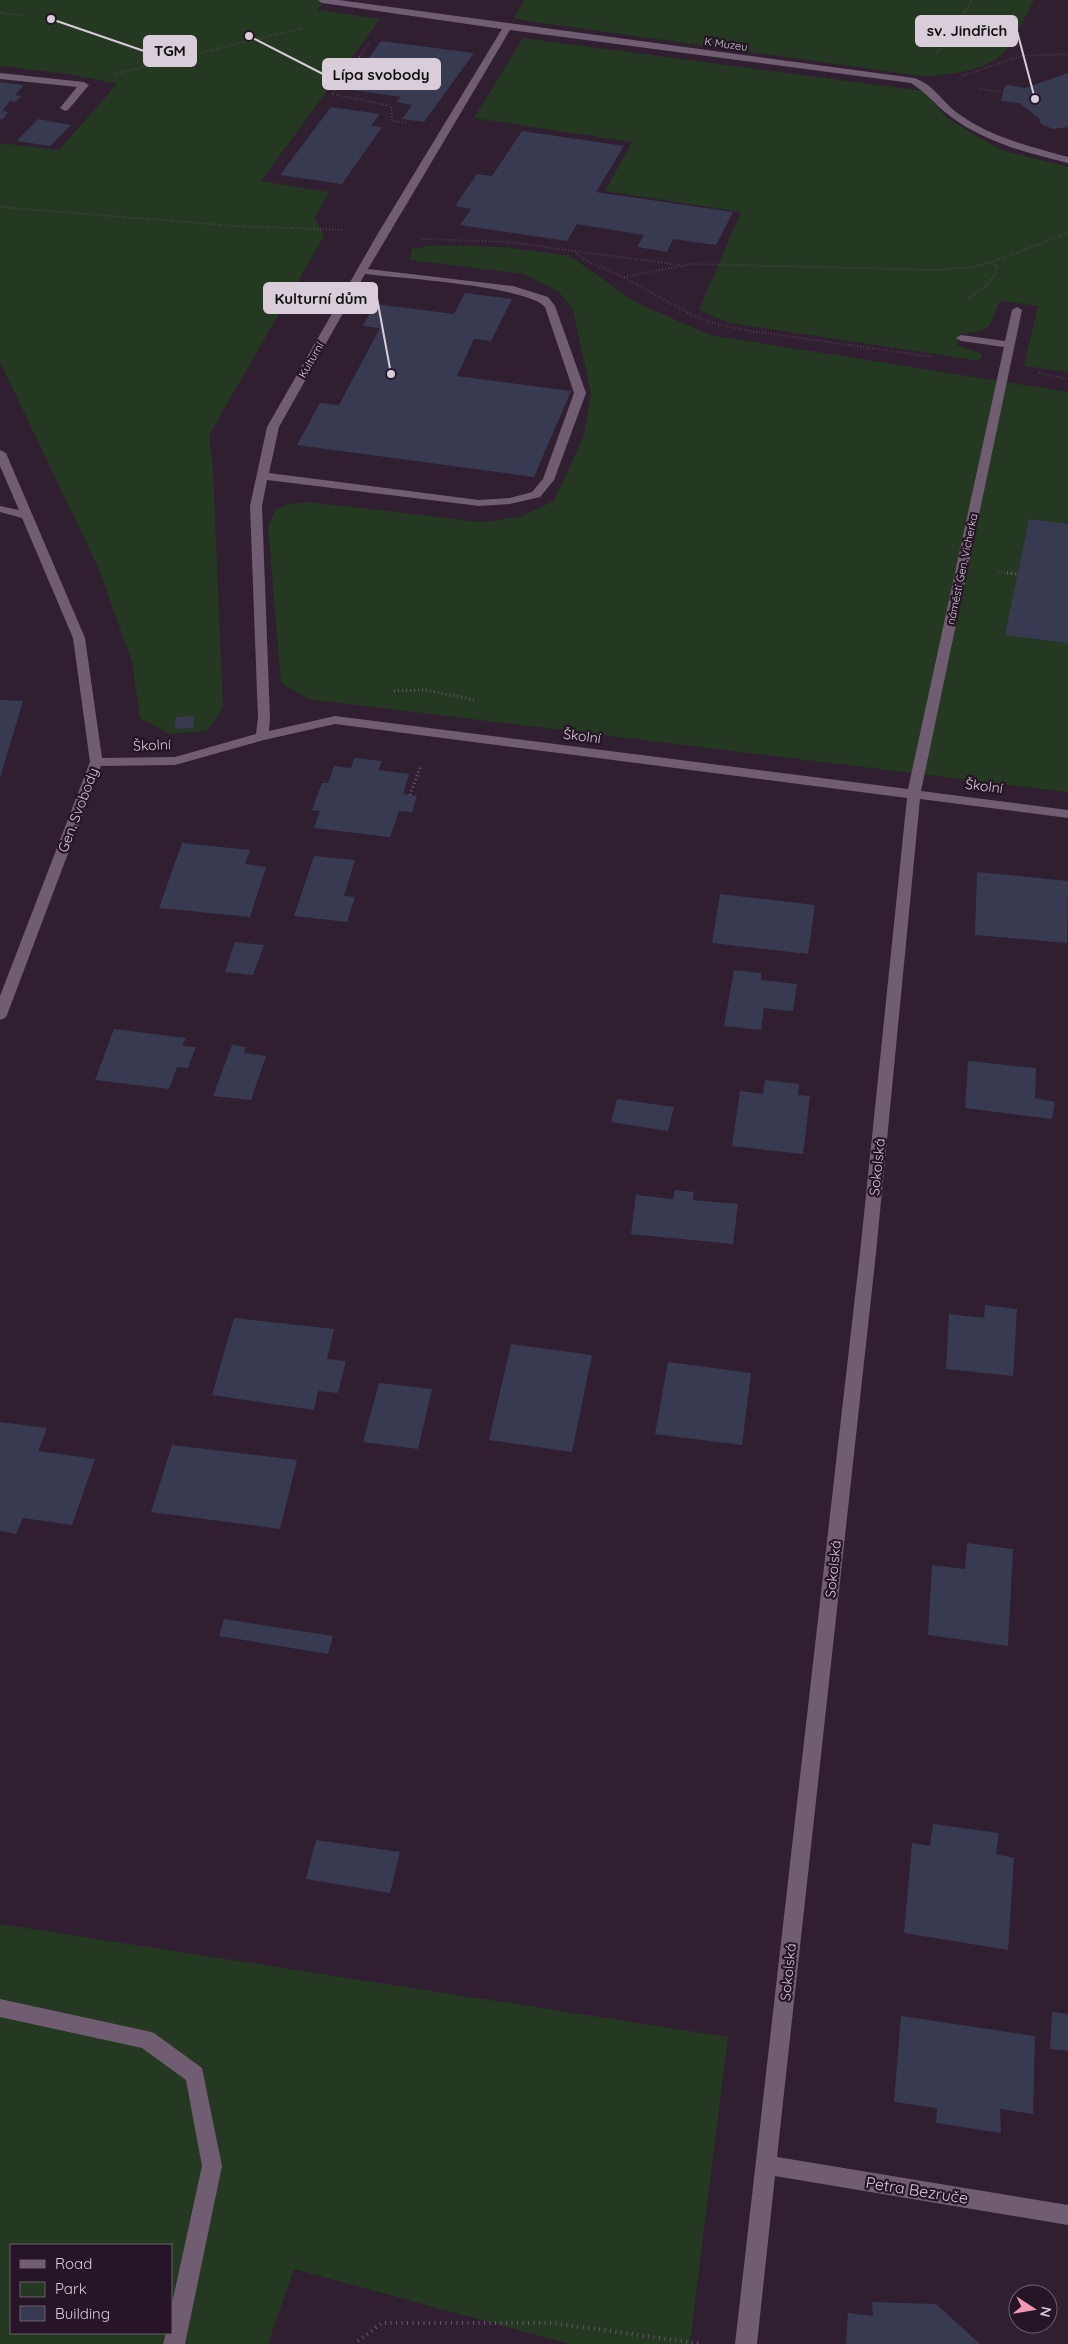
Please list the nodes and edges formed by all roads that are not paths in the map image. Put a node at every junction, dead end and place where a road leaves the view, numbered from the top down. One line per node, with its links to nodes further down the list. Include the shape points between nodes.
1 (322, 0): 2 (street, K Muzeu)
2 (359, 3): 3 (street, K Muzeu, via 392,11)
3 (508, 26): 6 (street, K Muzeu, via 914,80 930,90 954,114 1004,142); 7 (street, Kulturní)
4 (0, 76): 5 (street, via 84,85)
5 (65, 108)
6 (1068, 160)
7 (363, 271): 12 (street, Kulturní, via 273,427); 12 (street, via 513,289 544,299 550,306 580,392 548,480 536,495 479,503)
8 (1017, 310): 10 (street, náměstí Gen. Vicherka)
9 (961, 338): 10 (street)
10 (1010, 345): 17 (street, náměstí Gen. Vicherka)
11 (0, 453): 14 (street, Gen. Svobody)
12 (263, 476): 15 (street, Kulturní, via 256,506)
13 (0, 509): 14 (street)
14 (28, 516): 16 (street, Gen. Svobody, via 79,638)
15 (262, 736): 16 (street, Školní, via 175,761); 17 (street, Školní, via 335,720)
16 (96, 762): 19 (street, Gen. Svobody)
17 (914, 794): 18 (street, Školní); 21 (street, Sokolská, via 867,1263)
18 (1068, 814)
19 (0, 1015)
20 (0, 2008): 23 (street, via 147,2040 195,2075 212,2166)
21 (766, 2165): 22 (street, Petra Bezruče); 24 (street, Sokolská)
22 (1068, 2215)
23 (174, 2344)
24 (746, 2344)

